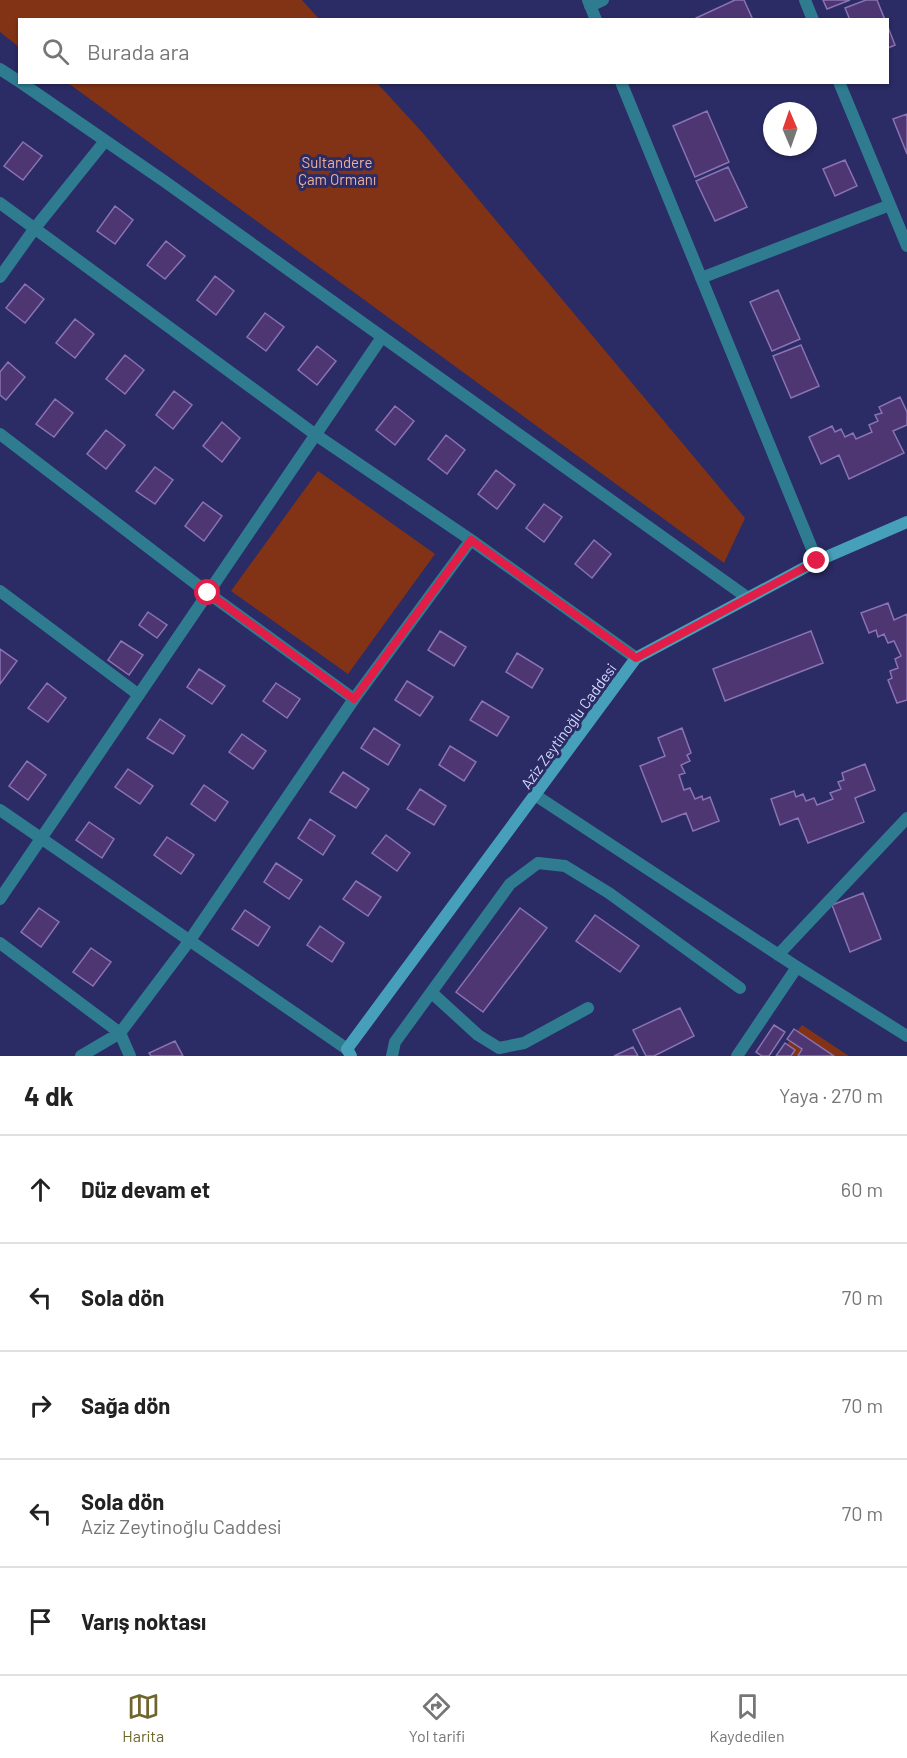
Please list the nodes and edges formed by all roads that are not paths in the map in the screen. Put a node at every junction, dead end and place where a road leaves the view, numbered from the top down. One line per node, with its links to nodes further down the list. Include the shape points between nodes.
1 (603, 0): 3 (street)
2 (805, 0): 5 (street)
3 (589, 3): 4 (street)
4 (595, 18)
5 (812, 18)
6 (0, 69): 7 (street)
7 (18, 81)
8 (23, 84): 11 (street)
9 (622, 84): 17 (street)
10 (840, 84): 13 (street)
11 (105, 141): 14 (street); 18 (street)
12 (0, 203): 14 (street)
13 (890, 205): 15 (street); 17 (street)
14 (35, 228): 16 (street); 20 (street)
15 (907, 246)
16 (0, 277)
17 (701, 278): 23 (street)
18 (382, 337): 20 (street); 26 (street)
19 (0, 434): 25 (street)
20 (316, 435): 22 (street); 25 (street)
21 (907, 522): 23 (main road, Aziz Zeytinoğlu Caddesi)
22 (471, 540): 27 (street); 29 (street)
23 (817, 561): 26 (main road, Aziz Zeytinoğlu Caddesi)
24 (0, 591): 28 (street)
25 (208, 593): 28 (street); 29 (street)
26 (748, 598): 27 (main road, Aziz Zeytinoğlu Caddesi)
27 (636, 658): 30 (main road, Aziz Zeytinoğlu Caddesi)
28 (139, 694): 33 (street)
29 (354, 699): 35 (street)
30 (535, 795): 37 (street); 44 (main road, Aziz Zeytinoğlu Caddesi)
31 (0, 810): 33 (street)
32 (907, 818): 37 (street)
33 (42, 838): 34 (street); 35 (street)
34 (0, 900)
35 (190, 940): 42 (street); 44 (street)
36 (0, 943): 42 (street)
37 (778, 955): 38 (street)
38 (797, 967): 43 (street); 48 (street)
39 (740, 988): 40 (street, via 609,893 565,866 538,863 510,884)
40 (432, 993): 41 (street, via 498,1048 524,1043); 47 (street, via 395,1042)
41 (588, 1008)
42 (120, 1033): 45 (street); 46 (street)
43 (907, 1036)
44 (349, 1052)
45 (81, 1056)
46 (130, 1056)
47 (392, 1056)
48 (737, 1056)

